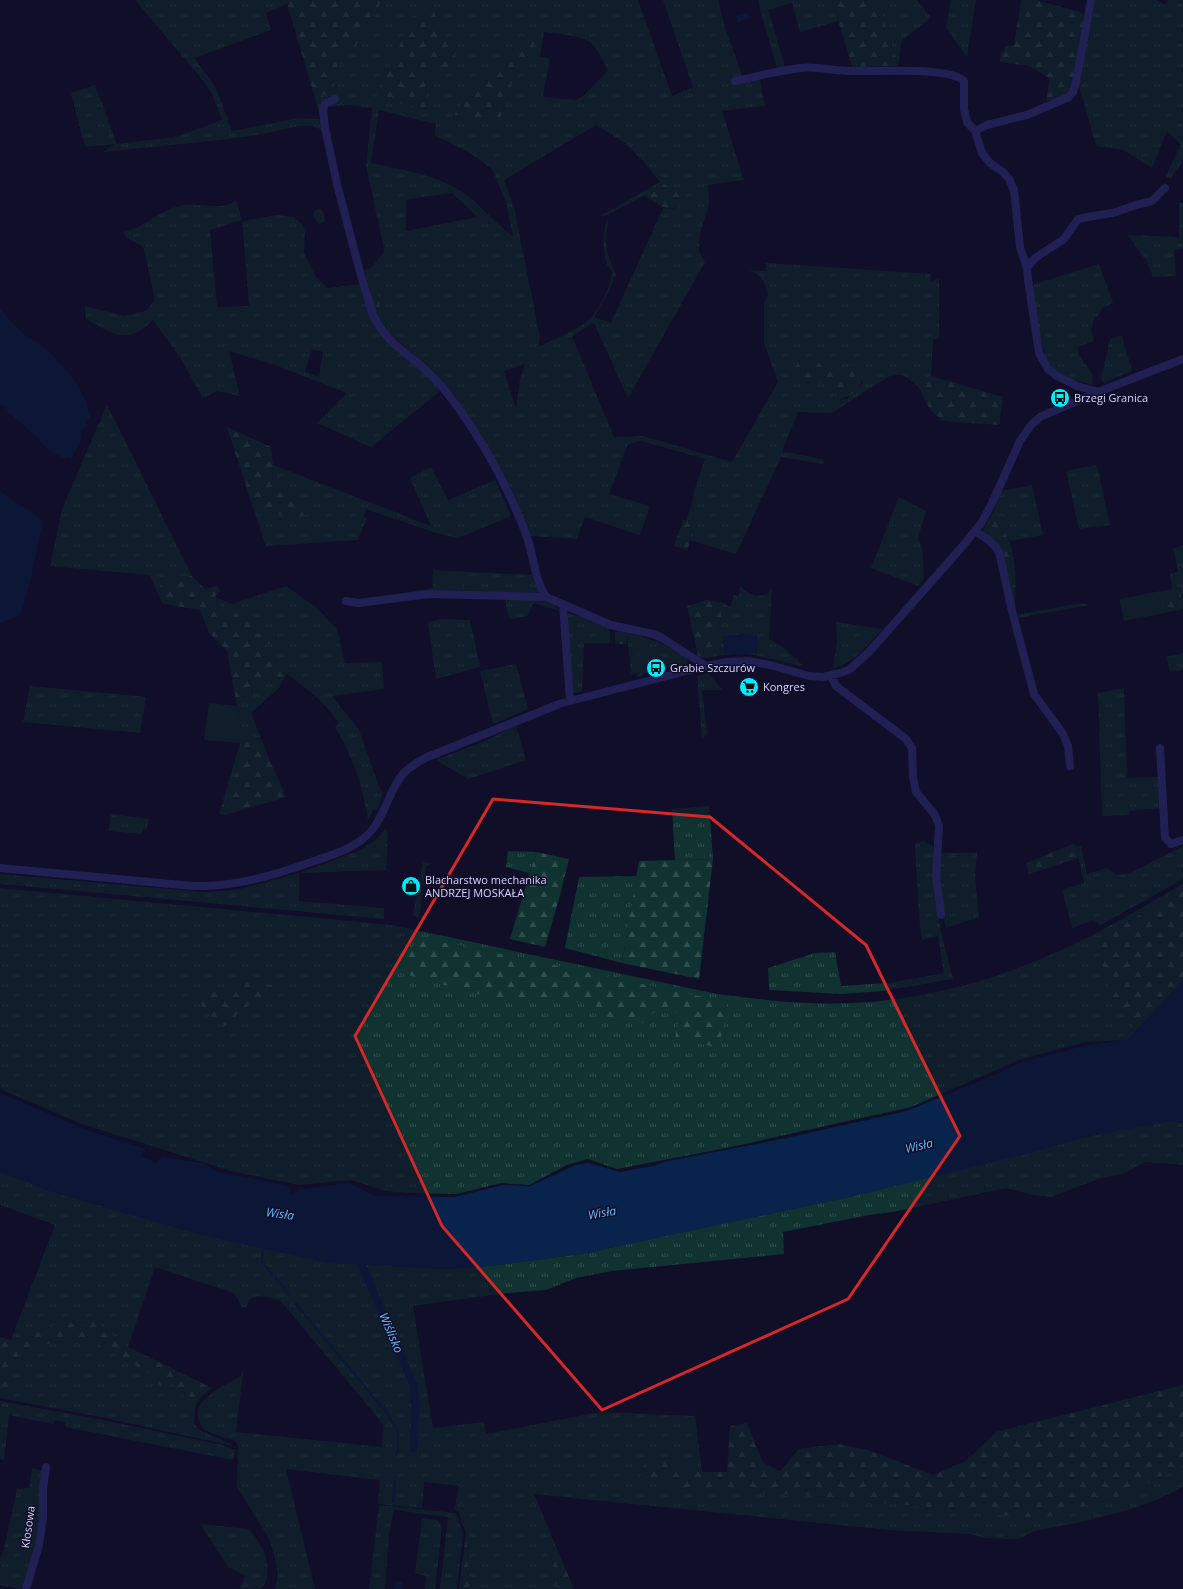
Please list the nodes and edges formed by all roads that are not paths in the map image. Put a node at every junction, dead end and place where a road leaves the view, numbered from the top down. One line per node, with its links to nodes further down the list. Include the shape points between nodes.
1 (1091, 0): 4 (street, via 1076,82 1069,98 1027,114 987,125)
2 (735, 81): 4 (street, via 802,68 946,73 961,77 964,81 964,109 967,122)
3 (335, 99): 10 (street, via 325,104 323,109 325,128 343,210 373,315 387,337 436,380 482,444 525,532 537,578)
4 (975, 132): 6 (street, via 982,154 1003,172 1012,185 1016,196 1020,247)
5 (1165, 188): 6 (street, via 1152,202 1078,219 1064,239 1035,258)
6 (1027, 268): 8 (street, via 1037,342 1043,362 1051,372 1062,379)
7 (1183, 359): 8 (street)
8 (1098, 392): 9 (street, via 1040,417 1031,425 1016,448 992,503)
9 (975, 531): 14 (street, via 870,652 849,670); 17 (street, via 999,552 1034,694 1063,734 1068,746)
10 (546, 597): 11 (street, via 428,594 358,603); 12 (street)
11 (346, 601)
12 (563, 605): 13 (street, via 611,624 662,638); 15 (street)
13 (706, 666): 14 (street, via 747,661 809,676); 15 (street)
14 (831, 676): 20 (street, via 836,686 912,746 916,792 935,815 939,826 936,875)
15 (570, 700): 19 (street, via 421,760 402,775 379,819 361,840 332,855 268,877 239,883 193,886)
16 (1160, 748): 18 (street, via 1165,838 1171,844)
17 (1070, 766)
18 (1183, 840)
19 (0, 868)
20 (941, 915)
21 (46, 1467): 22 (street, Kłosowa, via 39,1545)
22 (26, 1589)

